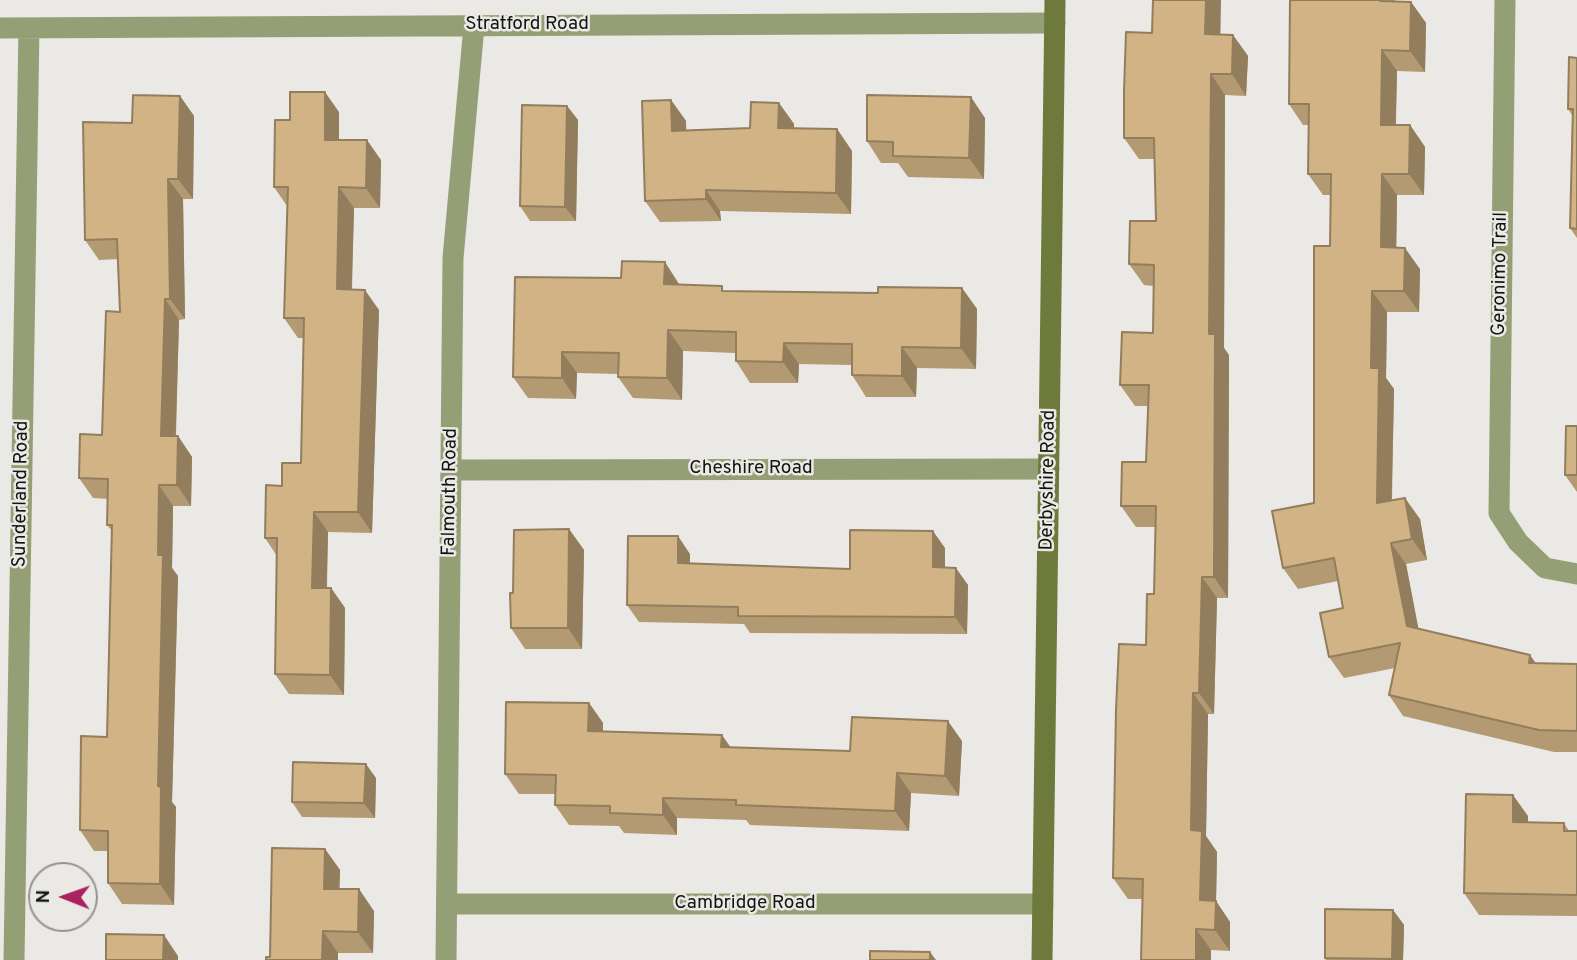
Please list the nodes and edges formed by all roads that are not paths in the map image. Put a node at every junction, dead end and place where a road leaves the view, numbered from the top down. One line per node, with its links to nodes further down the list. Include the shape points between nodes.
1 (1055, 0): 3 (street, Derbyshire Road)
2 (1505, 0): 9 (street, Geronimo Trail, via 1499,513 1518,542 1545,568)
3 (1055, 23): 4 (street, Stratford Road); 7 (street, Derbyshire Road)
4 (474, 26): 6 (street, Stratford Road); 8 (street, Falmouth Road, via 453,258)
5 (0, 28): 6 (street, Stratford Road)
6 (29, 28): 12 (street, Sunderland Road)
7 (1049, 469): 8 (street, Cheshire Road); 11 (street, Derbyshire Road)
8 (452, 470): 10 (street, Falmouth Road)
9 (1577, 573)
10 (447, 904): 11 (street, Cambridge Road); 13 (street, Falmouth Road)
11 (1043, 904): 14 (street, Derbyshire Road)
12 (14, 960)
13 (446, 960)
14 (1042, 960)

